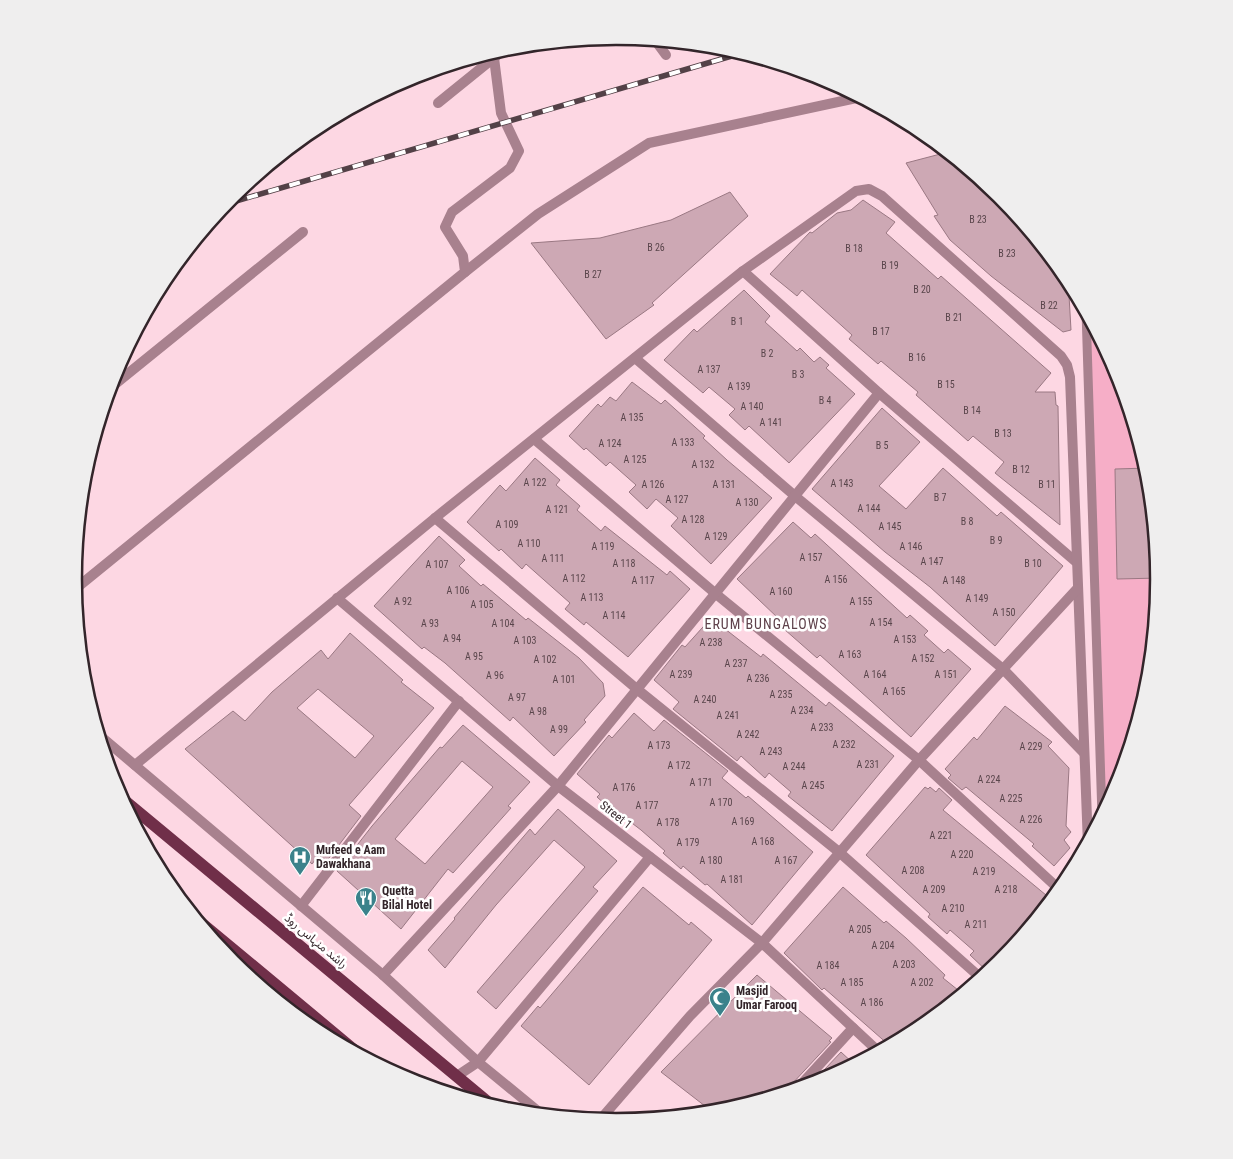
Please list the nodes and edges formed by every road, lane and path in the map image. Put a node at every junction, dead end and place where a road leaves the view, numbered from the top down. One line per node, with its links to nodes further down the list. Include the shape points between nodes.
1 (660, 47): 2 (street)
2 (666, 55)
3 (494, 59): 9 (street, via 500,113 519,150 510,168 452,212 445,227 463,256)
4 (492, 60): 6 (street)
5 (851, 99): 9 (street, via 648,143 538,214)
6 (438, 103)
7 (303, 232): 12 (street)
8 (743, 271): 11 (street); 13 (street); 17 (street, via 856,191 869,189 882,196 1061,356 1067,366 1070,377)
9 (465, 272): 18 (street)
10 (1086, 326): 30 (lane)
11 (635, 358): 14 (street); 15 (street)
12 (121, 379)
13 (880, 393): 15 (street); 17 (street)
14 (534, 439): 16 (street); 20 (street)
15 (796, 496): 20 (street); 22 (street)
16 (435, 518): 21 (street); 23 (street)
17 (1075, 561): 19 (street)
18 (82, 583)
19 (1076, 589): 22 (street); 26 (street)
20 (716, 594): 23 (street); 27 (street)
21 (337, 598): 24 (street, Street 1); 28 (street)
22 (1003, 669): 26 (street); 27 (street)
23 (638, 690): 29 (street); 33 (street)
24 (459, 701): 29 (street, Street 1); 36 (street)
25 (107, 742): 28 (street)
26 (1083, 752): 32 (street)
27 (919, 760): 33 (street); 35 (street)
28 (135, 765): 36 (street)
29 (558, 786): 34 (street, Street 1); 40 (street)
30 (1102, 803)
31 (134, 808): 45 (main road, راشد منہاس روڈ)
32 (1087, 832)
33 (839, 852): 37 (street); 39 (street)
34 (650, 857): 37 (street, Street 1); 44 (street)
35 (1054, 886)
36 (301, 906): 40 (street)
37 (762, 943): 41 (street, Street 1); 49 (street, via 690,1016)
38 (227, 944): 42 (main road)
39 (976, 974)
40 (383, 975): 44 (street)
41 (853, 1028): 43 (street, Street 1); 46 (street)
42 (331, 1031)
43 (874, 1047)
44 (478, 1062): 45 (street); 48 (street)
45 (457, 1076): 47 (main road, راشد منہاس روڈ)
46 (806, 1079)
47 (482, 1097)
48 (533, 1107)
49 (606, 1114)

